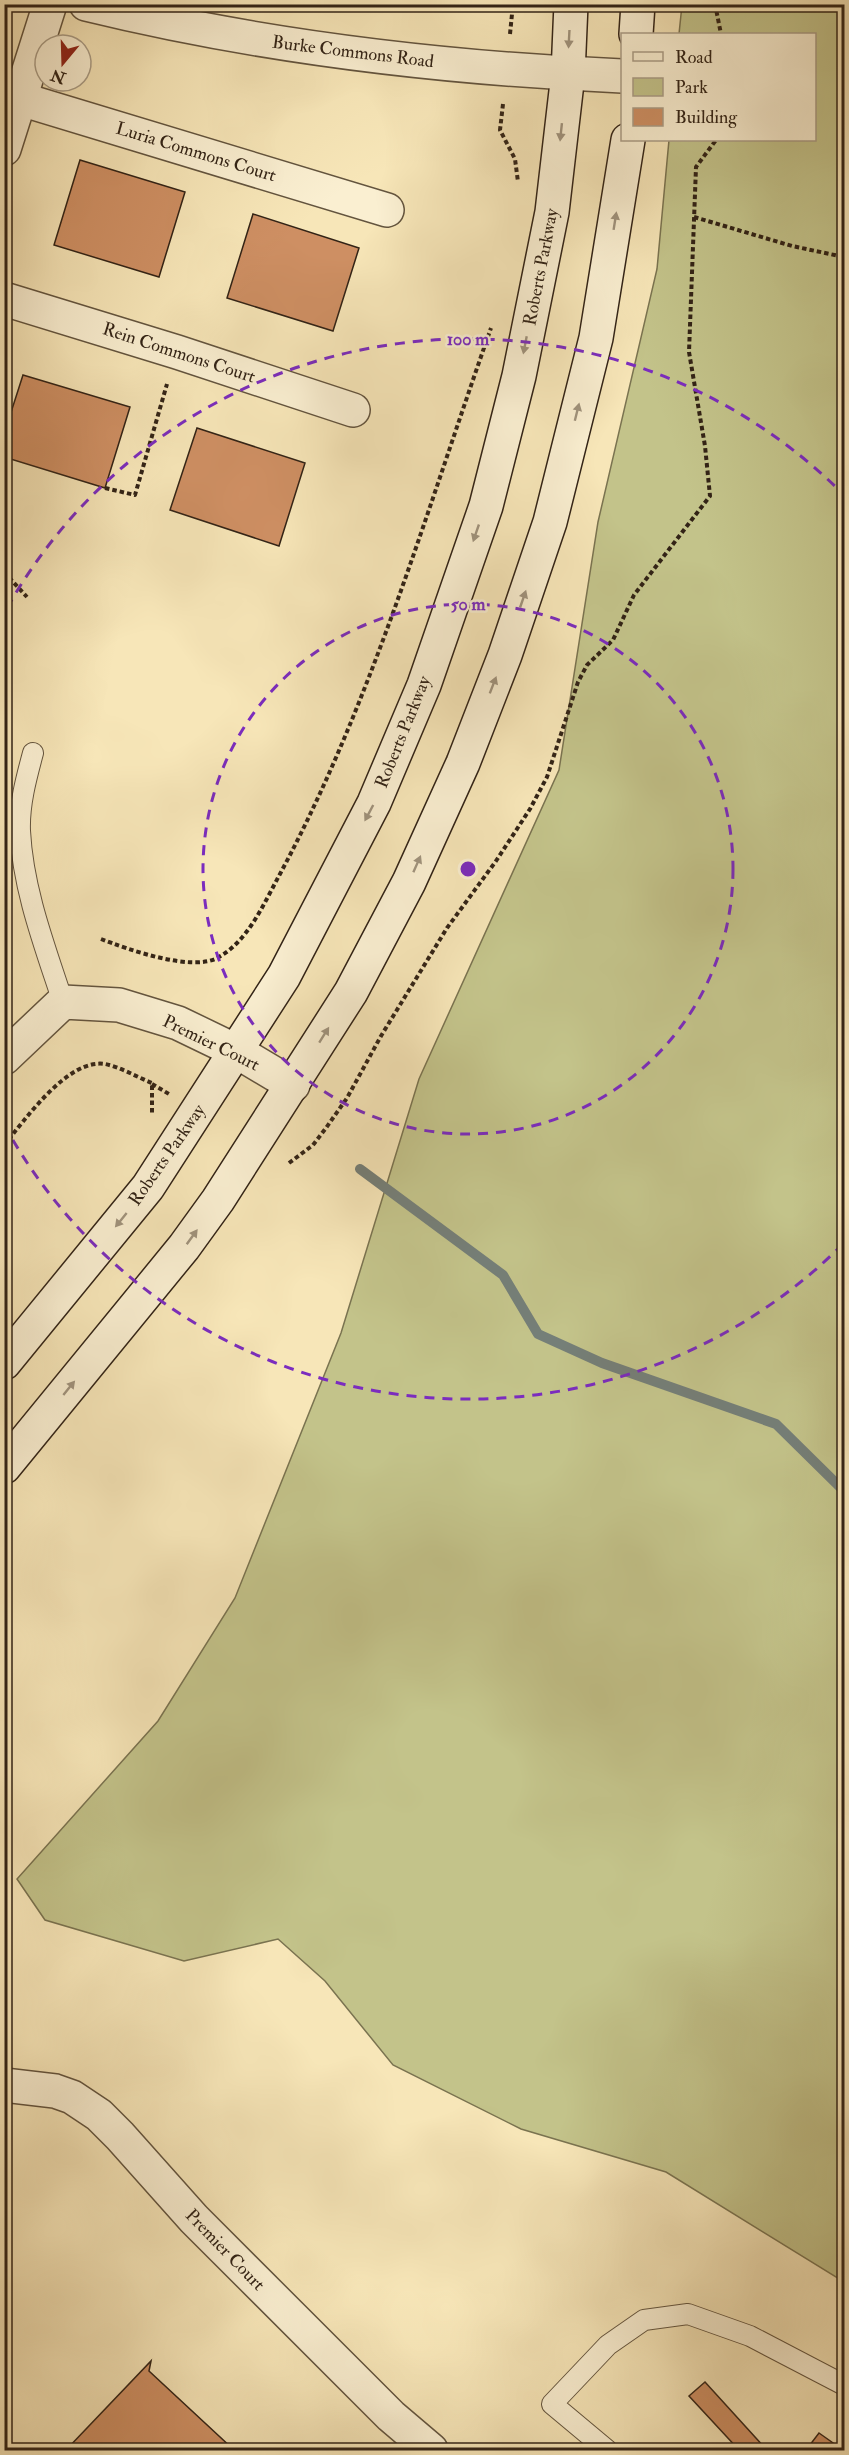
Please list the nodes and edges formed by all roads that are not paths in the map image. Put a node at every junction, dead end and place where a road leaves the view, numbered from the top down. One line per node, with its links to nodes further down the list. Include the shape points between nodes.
1 (50, 4): 8 (main road)
2 (86, 4): 6 (main road, Burke Commons Road, via 171,25 342,53)
3 (571, 4): 6 (main road, Roberts Parkway, one-way to 6)
4 (638, 4): 5 (main road)
5 (636, 33)
6 (568, 74): 7 (main road, Burke Commons Road); 17 (main road, Roberts Parkway, one-way to 17, via 552,212 519,376 486,506 424,684 374,803 284,976)
7 (621, 76)
8 (12, 96): 10 (main road); 11 (main road, Luria Commons Court)
9 (628, 141): 19 (main road, one-way to 9, via 351,992 409,882 463,763 505,654 549,522 596,338)
10 (4, 149)
11 (387, 210)
12 (4, 299): 13 (main road, Rein Commons Court)
13 (352, 410)
14 (33, 753): 15 (lane)
15 (12, 832): 16 (lane)
16 (63, 1002): 17 (main road, Premier Court, via 119,1005 178,1023); 18 (main road)
17 (236, 1051): 19 (main road, Premier Court); 20 (main road, Roberts Parkway, one-way to 20, via 148,1187)
18 (4, 1058)
19 (293, 1085): 21 (main road, one-way to 19, via 184,1247)
20 (4, 1363)
21 (4, 1467)
22 (4, 2085): 24 (main road, Premier Court, via 55,2091 87,2105 99,2115 267,2293)
23 (844, 2385): 25 (lane, via 750,2336 688,2314 644,2320 608,2345 552,2404)
24 (431, 2451)
25 (607, 2451)

